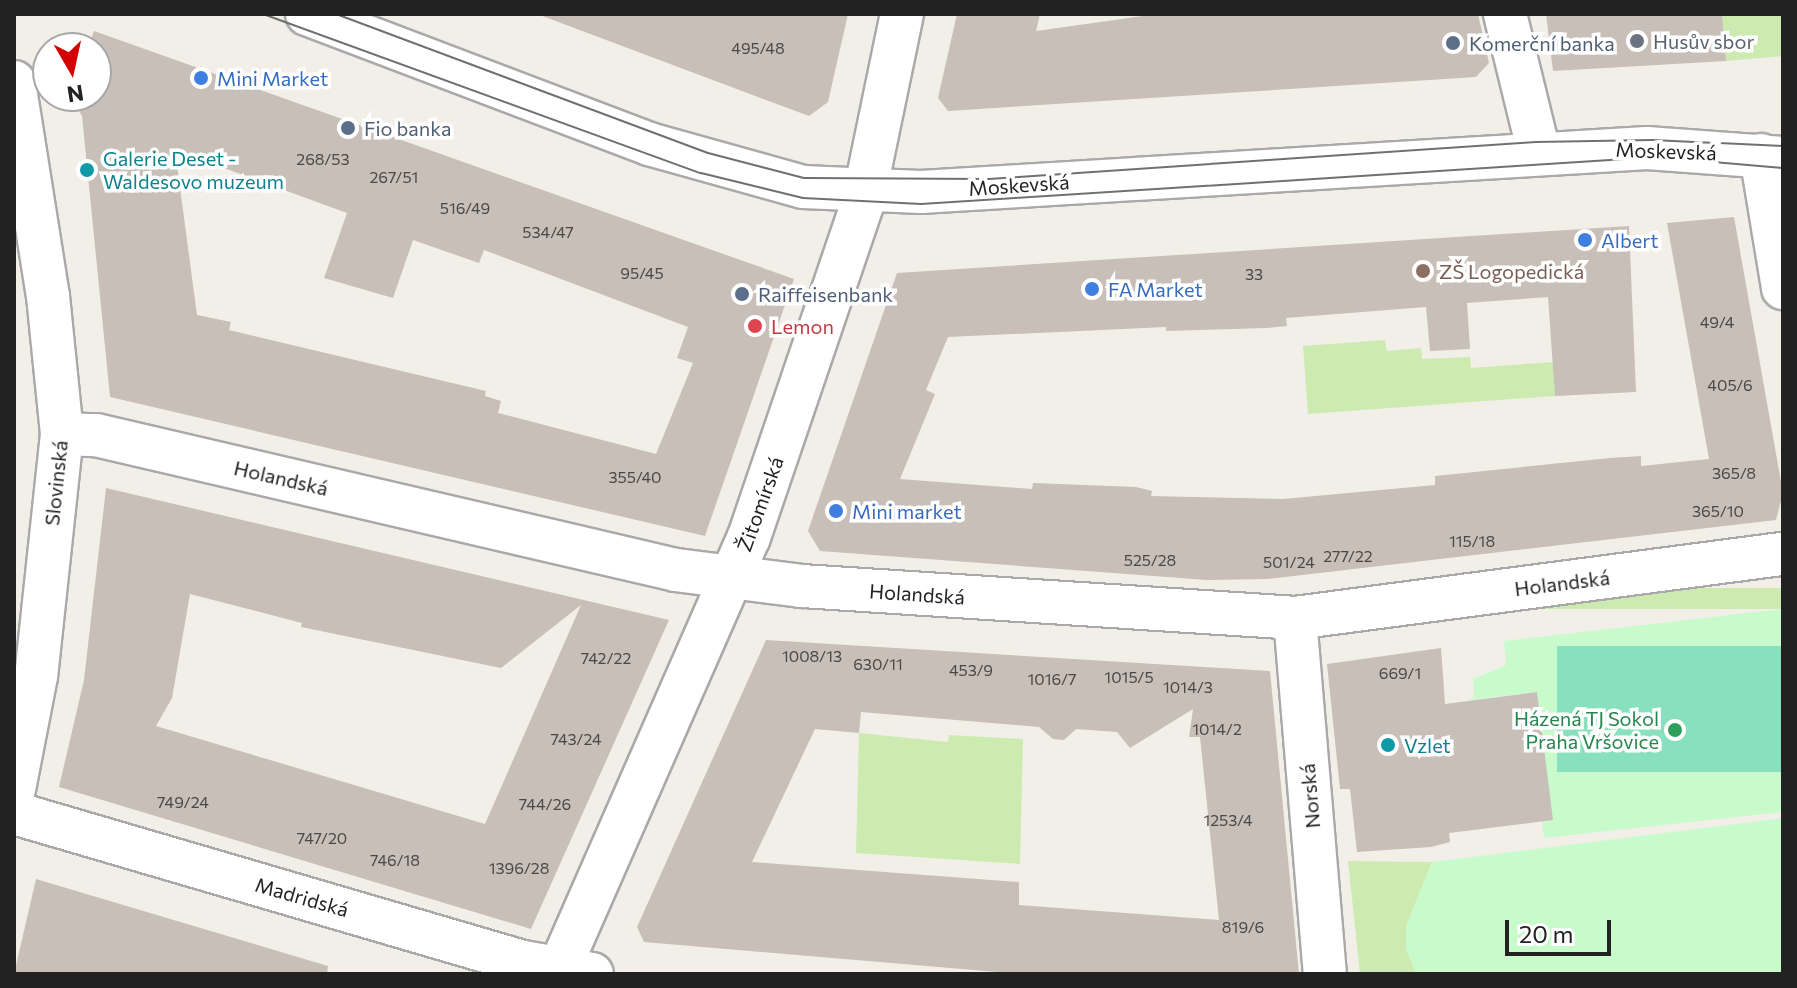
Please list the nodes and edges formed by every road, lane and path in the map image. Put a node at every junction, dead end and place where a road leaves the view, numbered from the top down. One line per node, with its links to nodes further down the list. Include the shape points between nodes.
1 (307, 14): 7 (street, Moskevská, via 704,163 803,187)
2 (902, 14): 7 (street, Žitomírská)
3 (1505, 14): 5 (street)
4 (14, 82): 9 (street, Slovinská)
5 (1539, 152): 6 (street, Moskevská, via 1647,148); 7 (street, Moskevská)
6 (1772, 156): 8 (street)
7 (865, 192): 12 (street, Žitomírská)
8 (1783, 288)
9 (31, 298): 10 (street, Slovinská)
10 (62, 434): 12 (street, Holandská, via 96,435 676,570); 14 (street, Slovinská, via 36,676)
11 (1783, 554): 13 (street, Holandská)
12 (733, 577): 13 (street, Holandská); 16 (street, Žitomírská)
13 (1295, 618): 17 (street, Norská)
14 (14, 789)
15 (14, 813): 16 (street, Madridská)
16 (569, 973)
17 (1325, 974)

